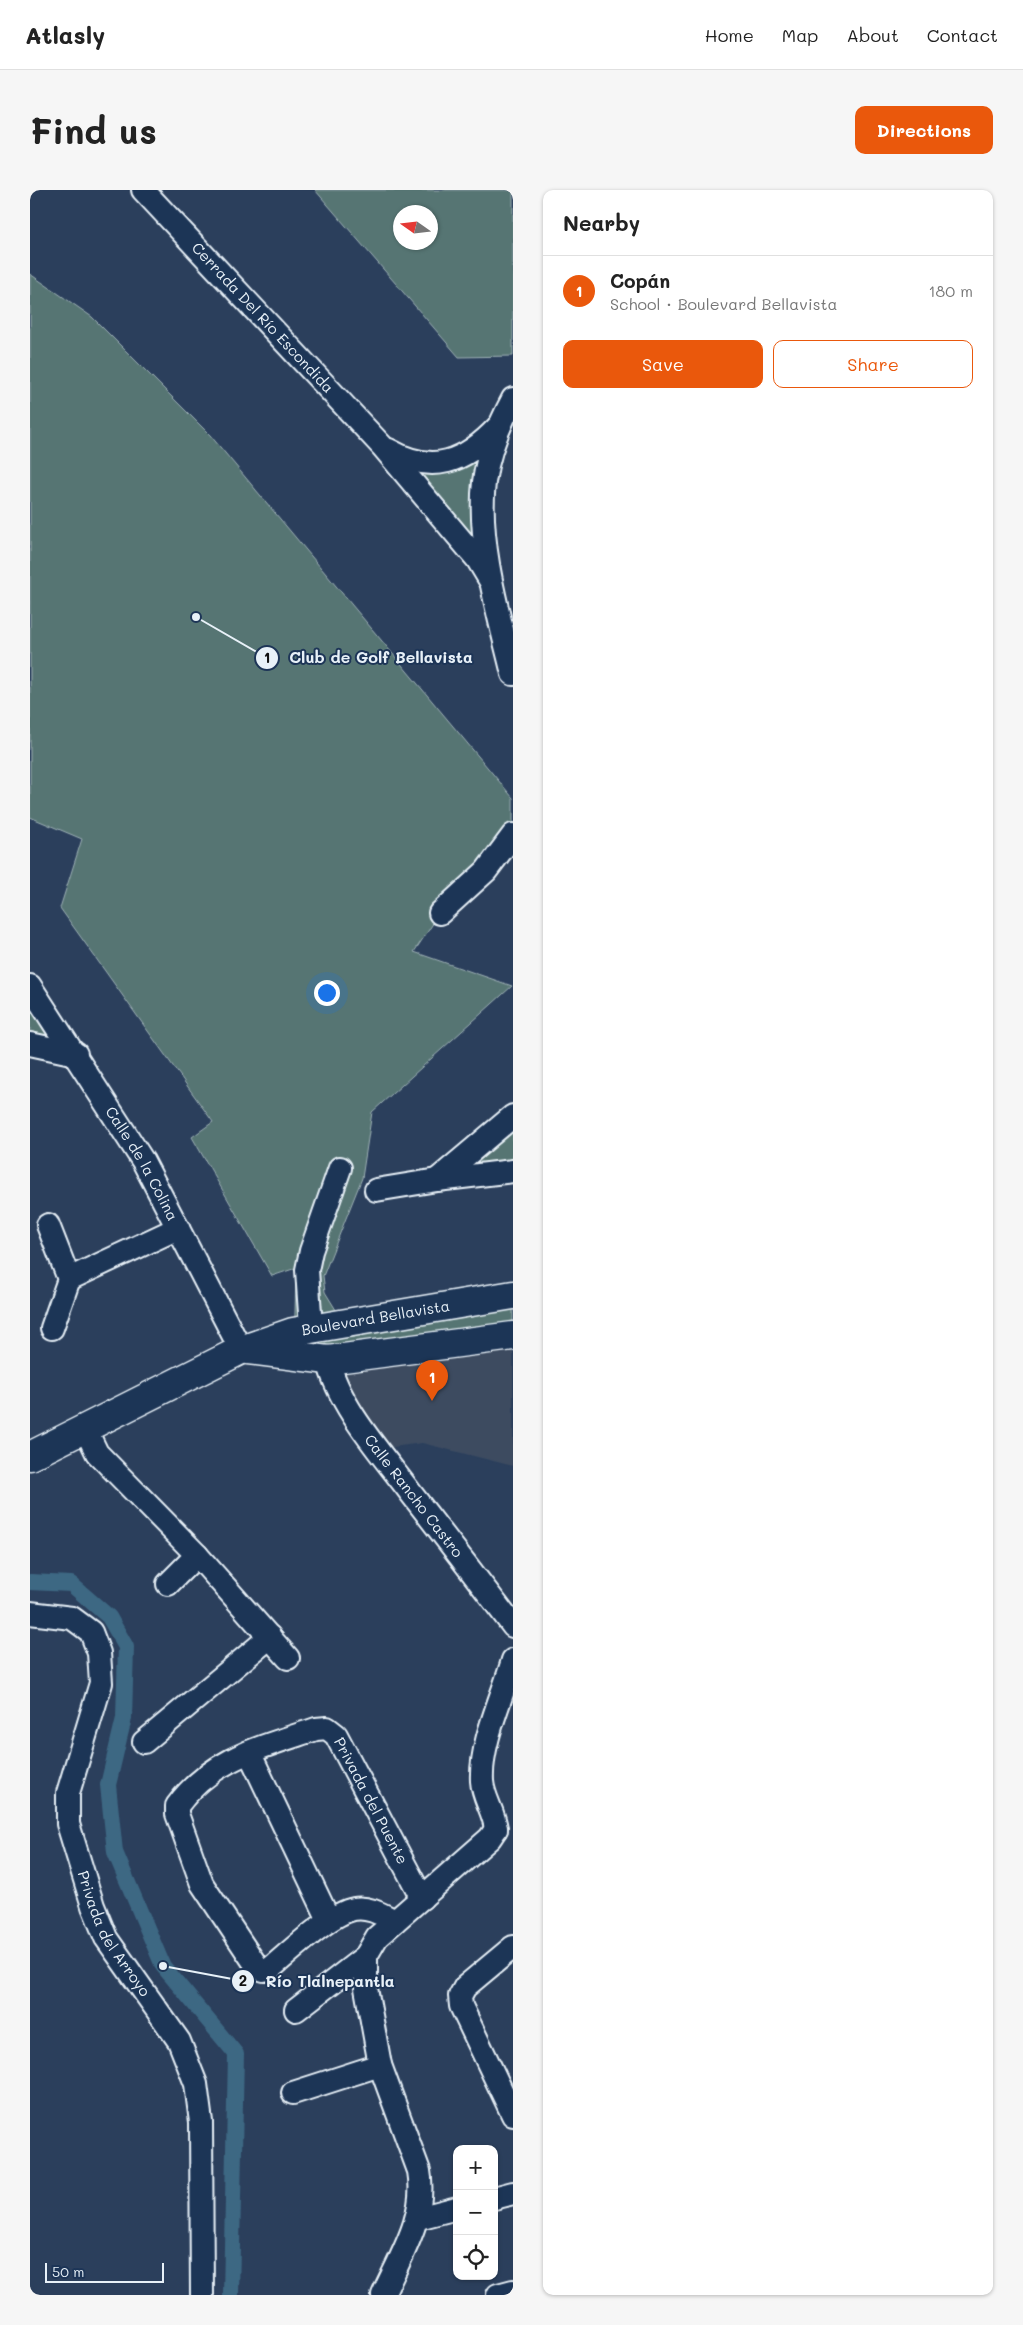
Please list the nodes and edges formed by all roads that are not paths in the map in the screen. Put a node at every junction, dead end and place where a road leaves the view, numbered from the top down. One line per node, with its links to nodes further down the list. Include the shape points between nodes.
1 (143, 190): 4 (street, Cerrada Del Río Escondida)
2 (513, 399): 3 (street)
3 (499, 426): 4 (street, Cerrada Del Río Escondida, via 476,447 445,463 407,460); 5 (street, via 484,483 483,510)
4 (382, 446): 5 (street, Cerrada Del Río Escondida, via 478,560)
5 (490, 580): 6 (street)
6 (513, 674)
7 (513, 835): 8 (street, via 486,871)
8 (440, 913)
9 (30, 986): 11 (street, Calle de la Colina)
10 (30, 1044): 11 (street)
11 (76, 1054): 18 (street, Calle de la Colina, via 143,1161)
12 (513, 1116): 15 (street)
13 (340, 1168): 22 (street, via 307,1270)
14 (513, 1171): 15 (street)
15 (438, 1180): 16 (street)
16 (376, 1190)
17 (48, 1225): 19 (street)
18 (178, 1228): 19 (street); 24 (street, Calle de la Colina)
19 (69, 1279): 21 (street)
20 (513, 1295): 22 (main road, Boulevard Bellavista)
21 (52, 1328)
22 (311, 1328): 24 (main road, Boulevard Bellavista)
23 (513, 1336): 25 (main road, Boulevard Bellavista)
24 (241, 1350): 25 (main road, Boulevard Bellavista); 26 (main road, Boulevard Bellavista)
25 (328, 1360): 31 (street, Calle Rancho Castro, via 340,1395)
26 (86, 1430): 27 (main road, Boulevard Bellavista); 28 (street, via 97,1453)
27 (30, 1456)
28 (197, 1555): 29 (street); 32 (street)
29 (168, 1584)
30 (30, 1613): 52 (street, Privada del Arroyo, via 72,1618 91,1632 99,1653 101,1683 68,1794 68,1824 106,1938 179,2041 196,2084 201,2122)
31 (513, 1626)
32 (270, 1637): 33 (street); 35 (street)
33 (288, 1658)
34 (512, 1672): 37 (street, via 485,1752 482,1778 484,1796)
35 (144, 1742)
36 (249, 1752): 38 (street, Privada del Puente, via 316,1729 327,1728 336,1735); 39 (street); 39 (street, Privada del Puente, via 222,1764 177,1806 202,1884 258,1968 264,1970 271,1968)
37 (504, 1833): 38 (street, via 490,1838)
38 (422, 1898): 40 (street)
39 (329, 1920): 40 (street, via 354,1909 376,1912)
40 (395, 1921): 42 (street, via 378,1937)
41 (513, 1947): 46 (street, via 465,1987 460,1996 461,2006)
42 (366, 1956): 43 (street); 44 (street, via 366,1988)
43 (296, 2010)
44 (380, 2065): 45 (street); 50 (street, via 419,2170 422,2187)
45 (293, 2093)
46 (513, 2114)
47 (513, 2193): 48 (street)
48 (498, 2197)
49 (453, 2209): 50 (street)
50 (418, 2218): 53 (street)
51 (513, 2291): 54 (street)
52 (202, 2295)
53 (382, 2295)
54 (498, 2295)

